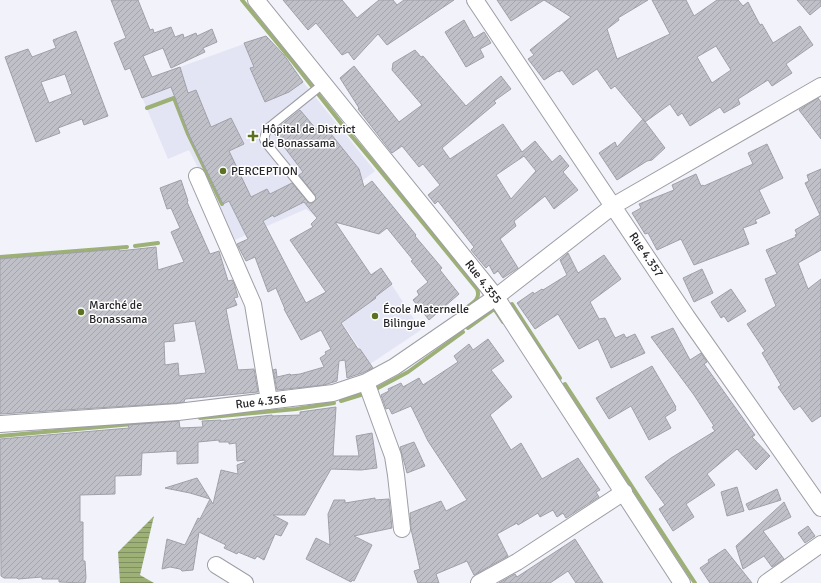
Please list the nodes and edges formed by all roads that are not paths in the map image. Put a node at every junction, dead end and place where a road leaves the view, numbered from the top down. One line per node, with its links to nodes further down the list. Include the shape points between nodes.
1 (256, 0): 3 (street, Rue 4.355)
2 (475, 0): 7 (street, Rue 4.357)
3 (323, 84): 6 (lane, via 267,129 264,139); 8 (street, Rue 4.355)
4 (821, 86): 7 (street, Rue 4.356)
5 (197, 176): 10 (street, via 254,304)
6 (311, 198)
7 (613, 206): 8 (street, Rue 4.356); 13 (street, Rue 4.357, via 687,317)
8 (496, 297): 9 (street, Rue 4.356, via 394,367); 12 (street, Rue 4.355)
9 (366, 382): 10 (street, Rue 4.356, via 333,393); 14 (street, via 393,456)
10 (269, 401): 11 (street, Rue 4.356, via 178,412)
11 (0, 424)
12 (624, 492): 18 (street, via 517,562); 19 (street, Rue 4.355)
13 (821, 508)
14 (402, 529)
15 (821, 544): 20 (street)
16 (216, 565): 17 (street)
17 (245, 583)
18 (479, 583)
19 (682, 583)
20 (766, 583)

